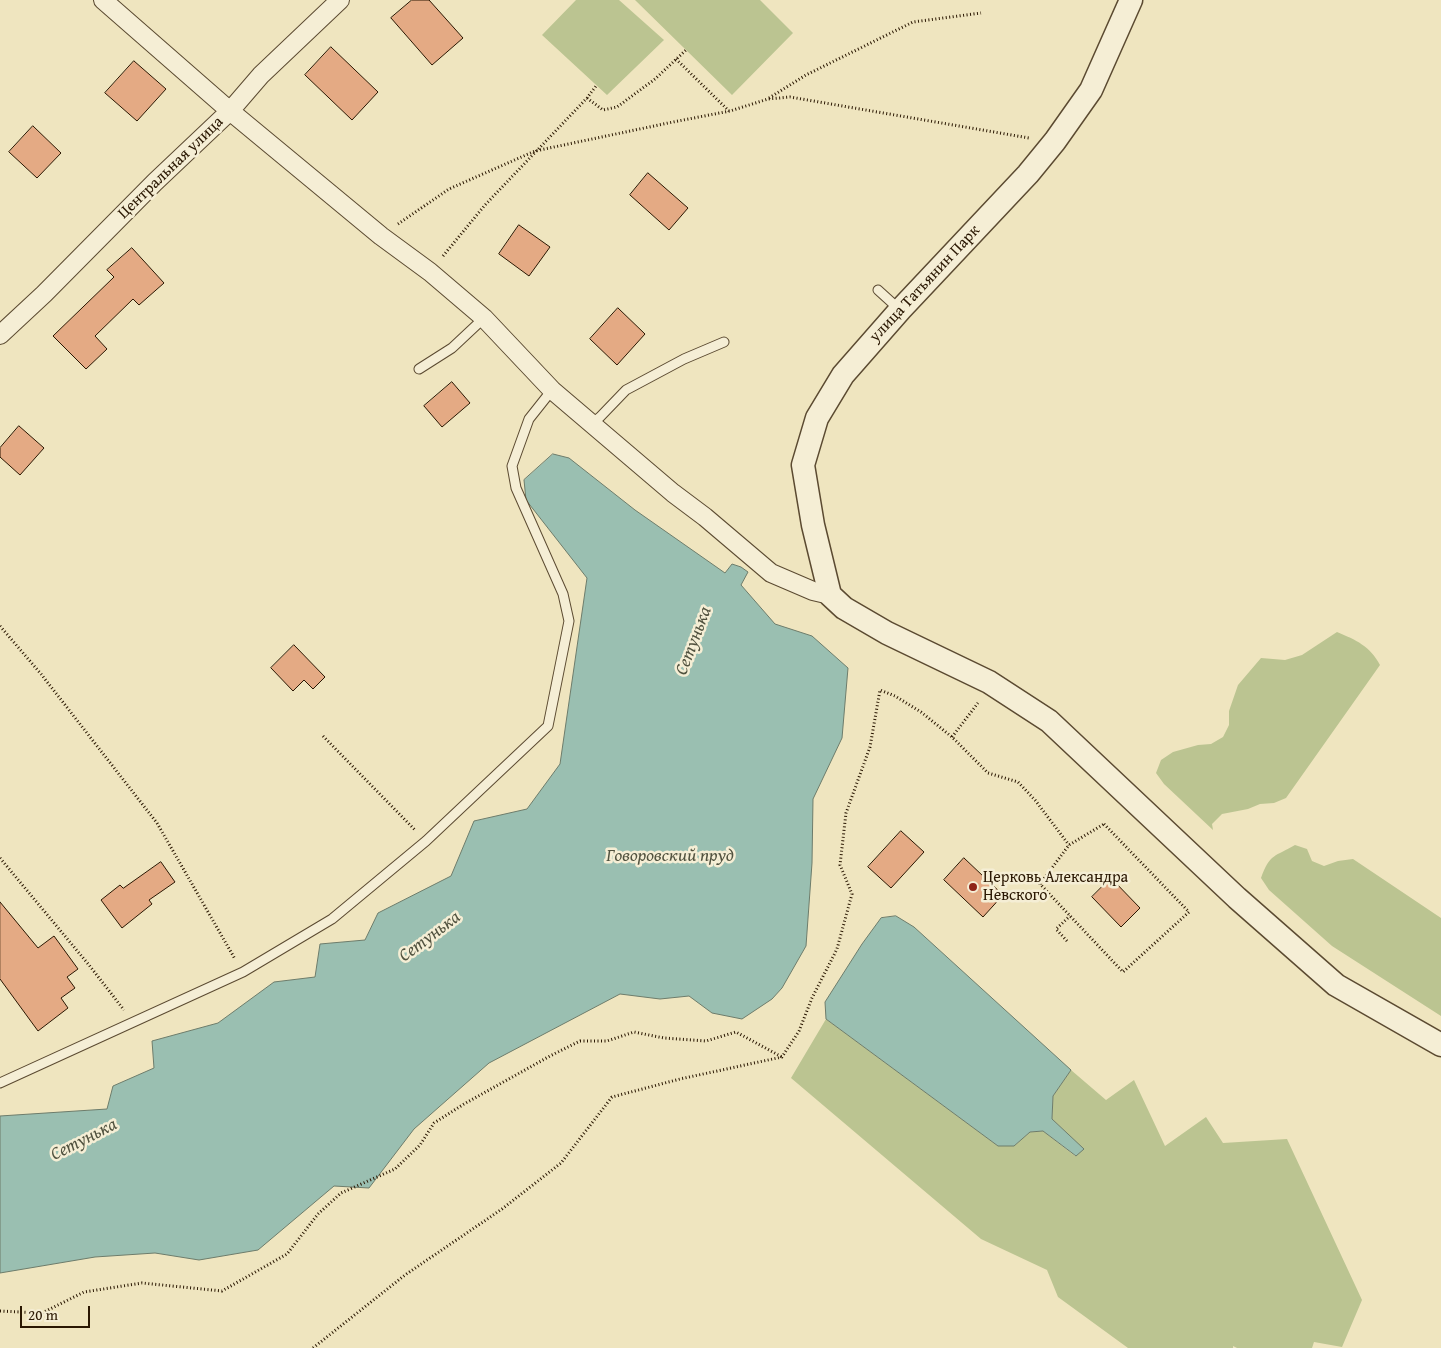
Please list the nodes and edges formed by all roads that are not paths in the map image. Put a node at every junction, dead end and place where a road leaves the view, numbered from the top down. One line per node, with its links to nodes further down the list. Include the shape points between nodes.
1 (103, 0): 4 (street)
2 (340, 0): 4 (street, Центральная улица, via 261,75)
3 (1131, 0): 6 (street, улица Татьянин Парк, via 1091,90 1065,128 1028,174)
4 (230, 111): 7 (street); 8 (street, Центральная улица)
5 (878, 290): 6 (lane)
6 (900, 310): 13 (street, улица Татьянин Парк, via 843,375 817,418 803,464 813,525)
7 (484, 318): 10 (lane, via 452,348); 11 (street)
8 (0, 335)
9 (724, 342): 12 (lane, via 626,390)
10 (419, 370)
11 (552, 390): 12 (street); 15 (lane, via 529,419 512,466 516,488 563,594 569,621 548,726 426,841 332,919 243,972)
12 (591, 424): 13 (street, via 771,573)
13 (830, 595): 14 (street, via 844,608 887,633 989,682 1049,721 1237,898 1336,985)
14 (1441, 1044)
15 (0, 1084)

